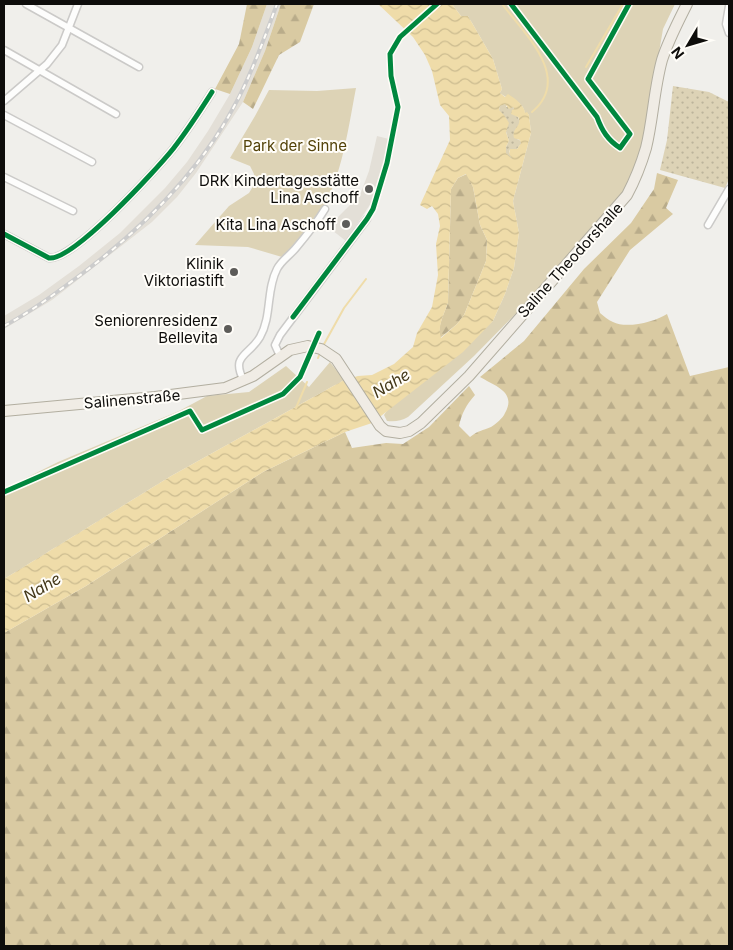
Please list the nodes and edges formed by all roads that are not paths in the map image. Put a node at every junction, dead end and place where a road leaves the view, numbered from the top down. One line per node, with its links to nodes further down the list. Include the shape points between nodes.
1 (26, 4): 5 (street)
2 (78, 4): 5 (street)
3 (687, 4): 22 (main road, Saline Theodorshalle, via 662,58 646,147 627,195 469,376 434,411 409,431 383,428 336,359 321,349)
4 (729, 6): 6 (street, via 726,24)
5 (69, 29): 8 (street); 9 (street, via 62,44)
6 (729, 33)
7 (4, 50): 9 (street)
8 (139, 67)
9 (40, 71): 11 (street); 12 (street)
10 (212, 92): 21 (street, via 174,148 150,176 101,224 64,253 49,258)
11 (4, 101)
12 (116, 114)
13 (4, 115): 14 (street)
14 (92, 162)
15 (4, 176): 18 (street)
16 (729, 189): 20 (street)
17 (325, 209): 24 (street, via 277,269 267,320 260,337 240,359 239,372)
18 (73, 211)
19 (367, 219): 23 (street, via 280,335 274,345)
20 (708, 225)
21 (4, 234)
22 (308, 346): 23 (main road, Salinenstraße)
23 (280, 356): 24 (main road, Salinenstraße)
24 (244, 381): 25 (main road, Salinenstraße, via 225,388 180,394)
25 (4, 411)

